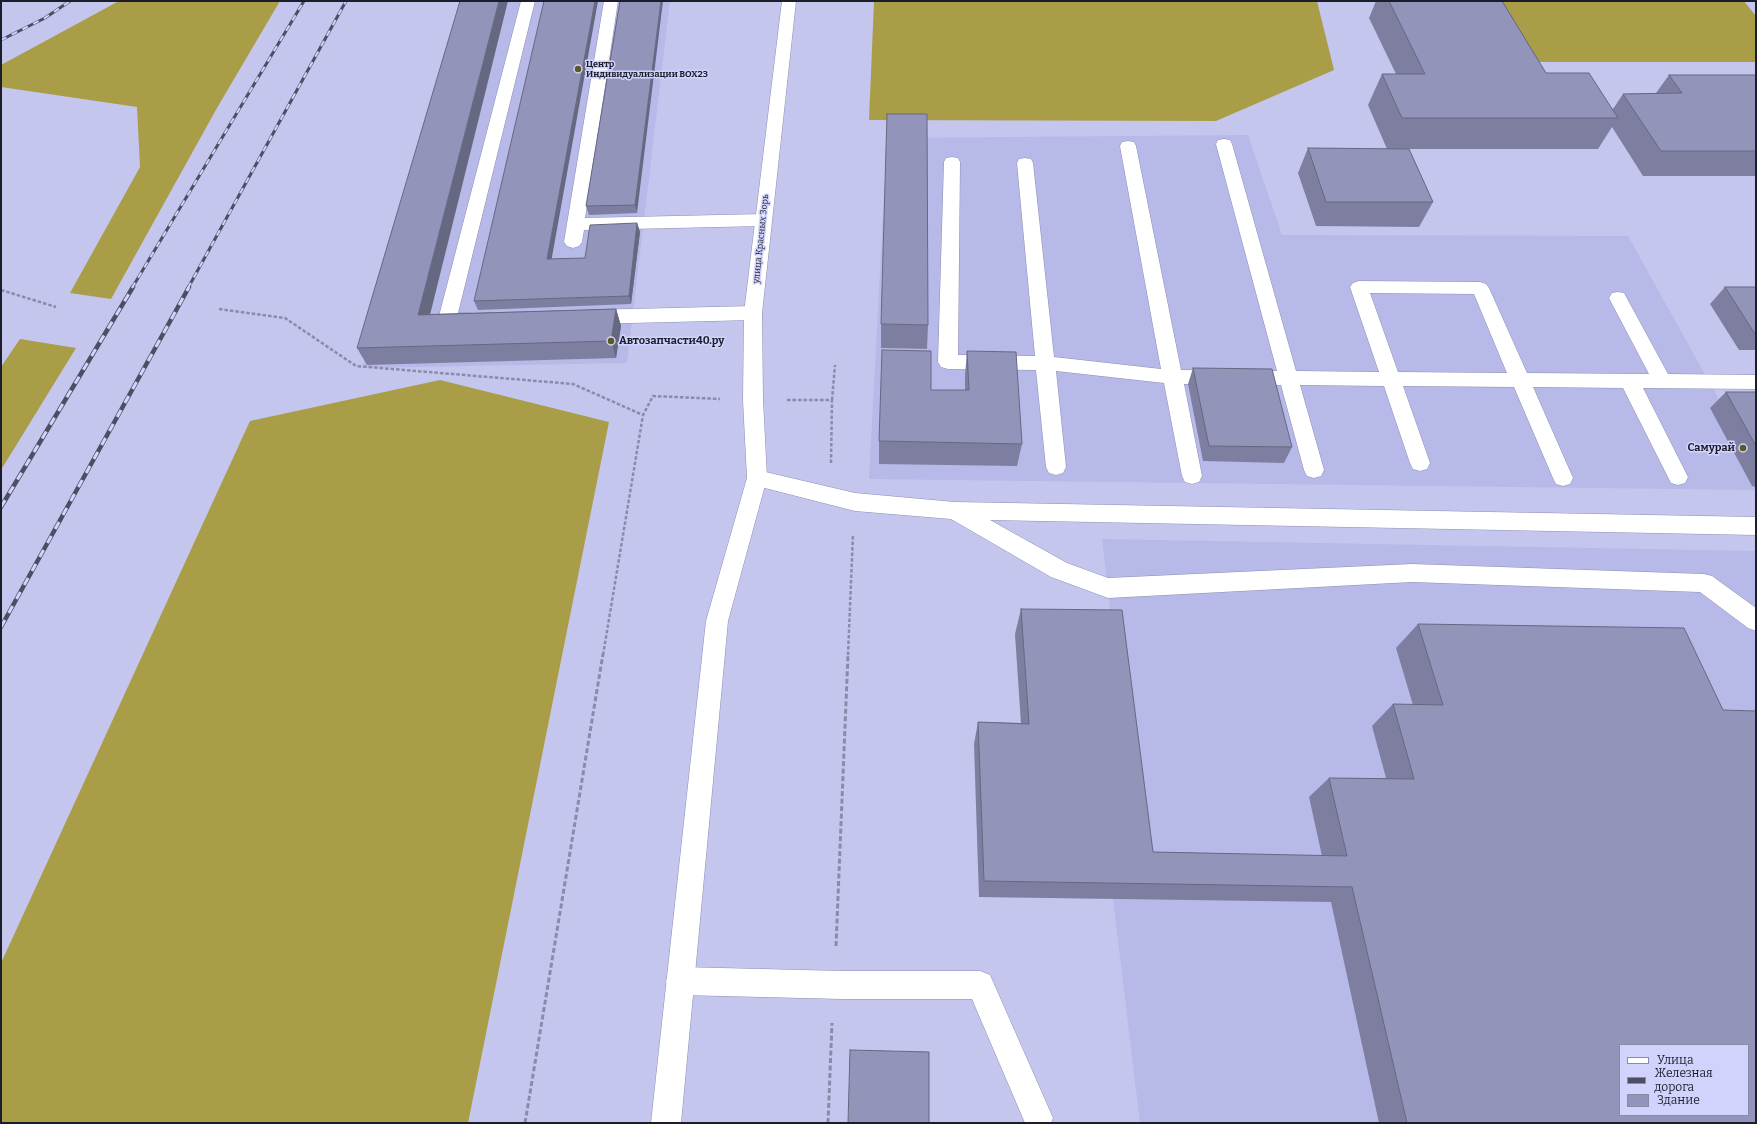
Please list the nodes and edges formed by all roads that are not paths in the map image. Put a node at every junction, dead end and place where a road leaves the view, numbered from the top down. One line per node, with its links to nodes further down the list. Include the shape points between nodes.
1 (528, 1): 14 (street, via 447,320)
2 (611, 1): 9 (street)
3 (789, 1): 8 (street, улица Красных Зорь)
4 (1224, 144): 17 (street)
5 (1128, 146): 16 (street)
6 (952, 162): 15 (street, via 948,362)
7 (1025, 163): 15 (street)
8 (763, 220): 9 (street); 12 (street, улица Красных Зорь)
9 (576, 224): 10 (street)
10 (573, 242)
11 (1618, 298): 21 (street)
12 (753, 313): 13 (street); 28 (street, улица Красных Зорь, via 753,400)
13 (573, 317)
14 (487, 319)
15 (1045, 363): 16 (street); 24 (street)
16 (1173, 377): 17 (street); 26 (street)
17 (1289, 378): 18 (street); 25 (street)
18 (1391, 379): 19 (street); 19 (street, via 1359,287 1480,288); 23 (street)
19 (1520, 380): 20 (street); 29 (street)
20 (1629, 381): 21 (street); 27 (street)
21 (1663, 382): 22 (street)
22 (1756, 382)
23 (1420, 463)
24 (1056, 467)
25 (1314, 470)
26 (1192, 476)
27 (1678, 476)
28 (758, 478): 30 (street, via 854,502); 33 (street, улица Красных Зорь, via 717,621)
29 (1563, 478)
30 (955, 511): 31 (street); 32 (street, via 1059,570 1108,588 1412,573 1704,583)
31 (1756, 526)
32 (1756, 621)
33 (680, 981): 34 (street, via 980,985); 35 (street, улица Красных Зорь)
34 (1038, 1118)
35 (666, 1123)

